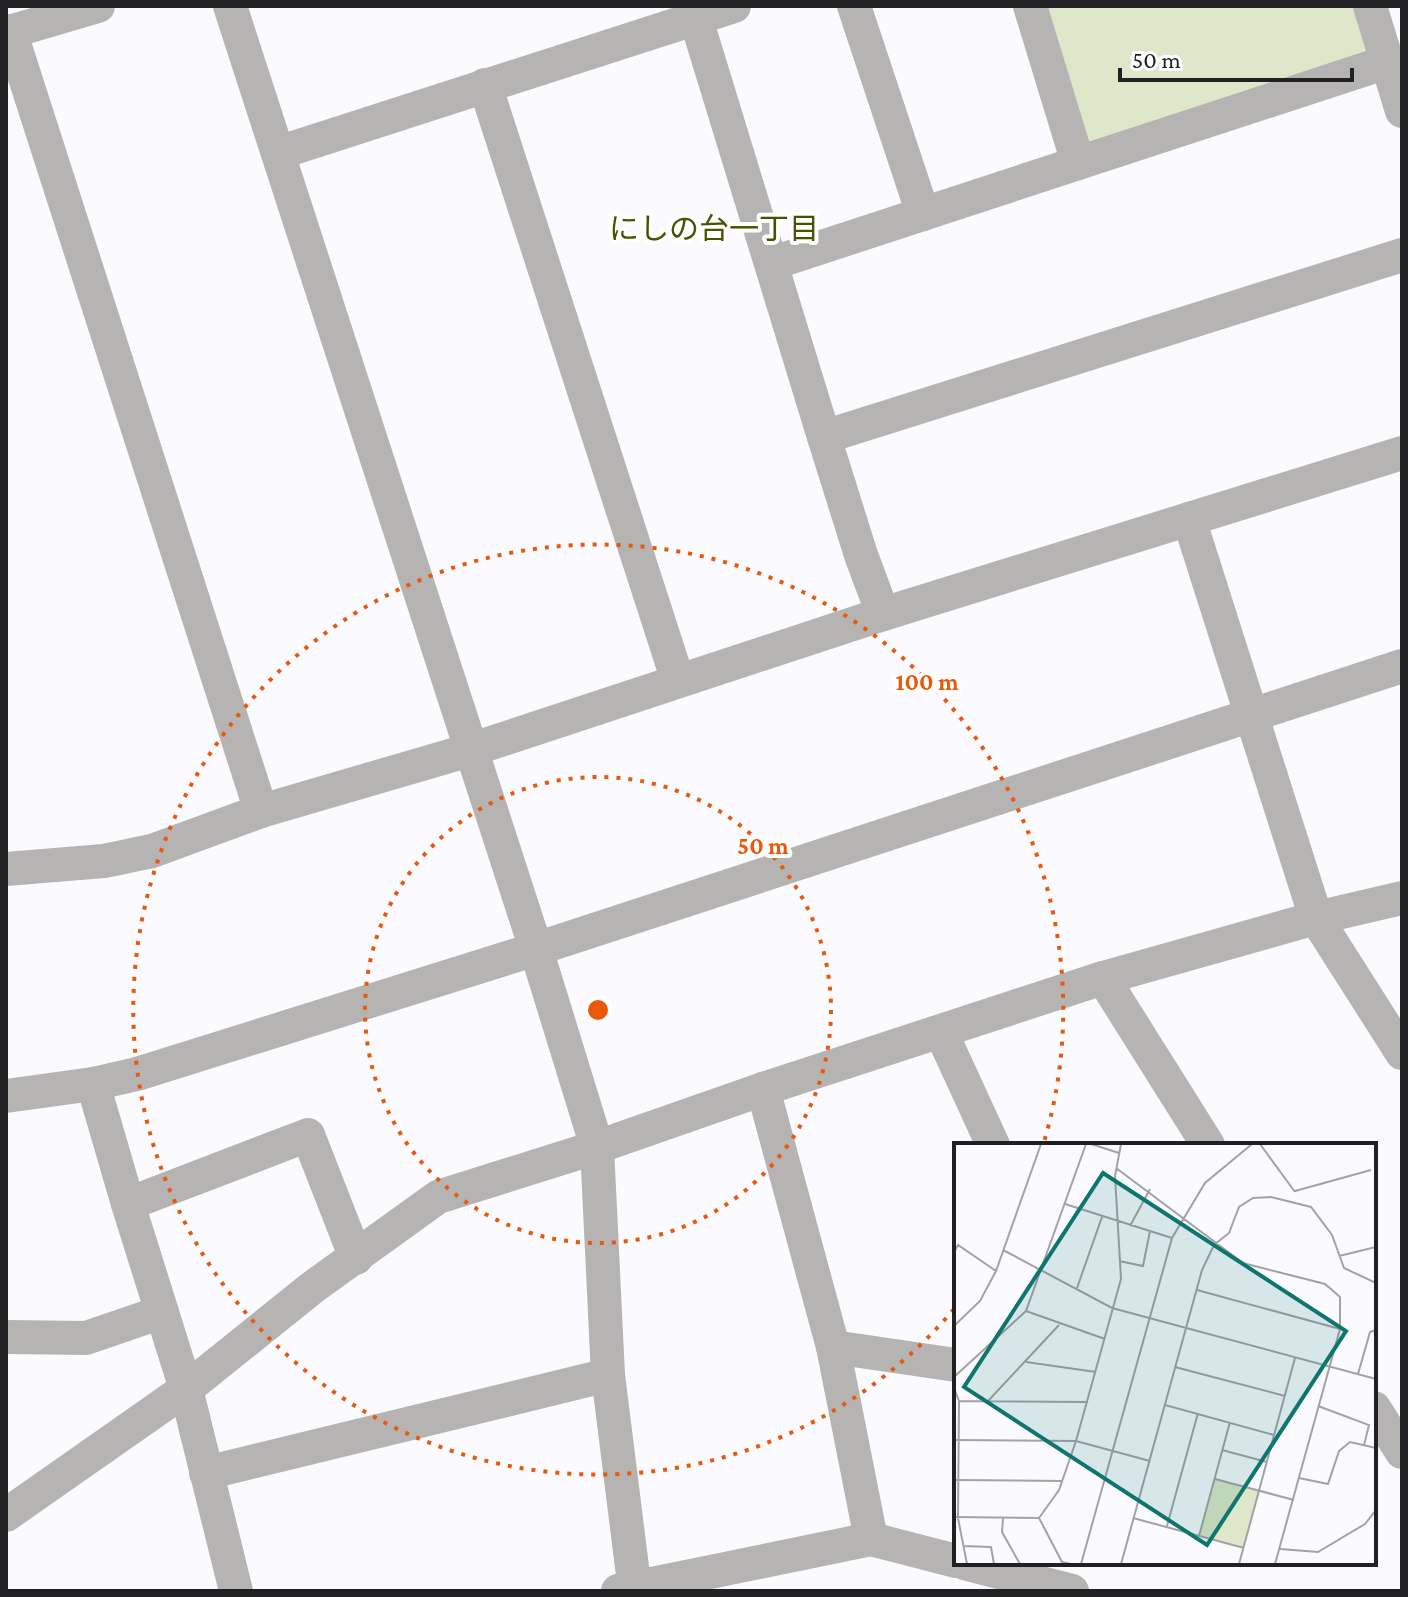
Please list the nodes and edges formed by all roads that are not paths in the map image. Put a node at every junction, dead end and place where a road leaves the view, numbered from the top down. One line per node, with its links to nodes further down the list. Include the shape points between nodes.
1 (98, 6): 8 (street)
2 (230, 6): 12 (street)
3 (734, 6): 7 (street)
4 (854, 6): 14 (street)
5 (1030, 6): 13 (street)
6 (1370, 6): 9 (street)
7 (696, 19): 10 (street); 16 (street)
8 (8, 32): 25 (street)
9 (1387, 62): 11 (street); 13 (street)
10 (485, 85): 12 (street); 22 (street)
11 (1402, 111)
12 (278, 153): 24 (street)
13 (1078, 163): 14 (street)
14 (923, 214): 16 (street)
15 (1402, 255): 17 (street)
16 (773, 263): 17 (street)
17 (824, 437): 20 (street)
18 (1402, 453): 19 (street)
19 (1189, 519): 20 (street); 23 (street)
20 (883, 614): 22 (street)
21 (1402, 666): 23 (street)
22 (678, 681): 24 (street)
23 (1251, 714): 28 (street); 29 (street)
24 (470, 750): 25 (street); 29 (street)
25 (261, 811): 26 (street, via 152,851 104,861)
26 (6, 869)
27 (1402, 898): 28 (street)
28 (1316, 918): 30 (street); 32 (street)
29 (536, 949): 33 (street); 38 (street)
30 (1103, 978): 31 (street); 37 (street)
31 (941, 1032): 34 (street); 36 (street)
32 (1402, 1053)
33 (93, 1084): 35 (street); 39 (street)
34 (763, 1089): 38 (street); 43 (street)
35 (6, 1096)
36 (992, 1143)
37 (1207, 1143)
38 (597, 1147): 40 (street, via 438,1197); 45 (street)
39 (128, 1204): 40 (street, via 308,1135); 41 (street)
40 (356, 1258): 46 (street)
41 (162, 1312): 42 (street, via 86,1338); 46 (street)
42 (6, 1337)
43 (833, 1347): 44 (street); 51 (street)
44 (954, 1365)
45 (608, 1375): 49 (street); 54 (street)
46 (186, 1389): 49 (street); 50 (street)
47 (1376, 1412): 48 (street)
48 (1391, 1445)
49 (206, 1473): 55 (street)
50 (6, 1515)
51 (871, 1539): 52 (street); 54 (street)
52 (954, 1560)
53 (972, 1565): 56 (street)
54 (629, 1590)
55 (236, 1591)
56 (1072, 1591)

